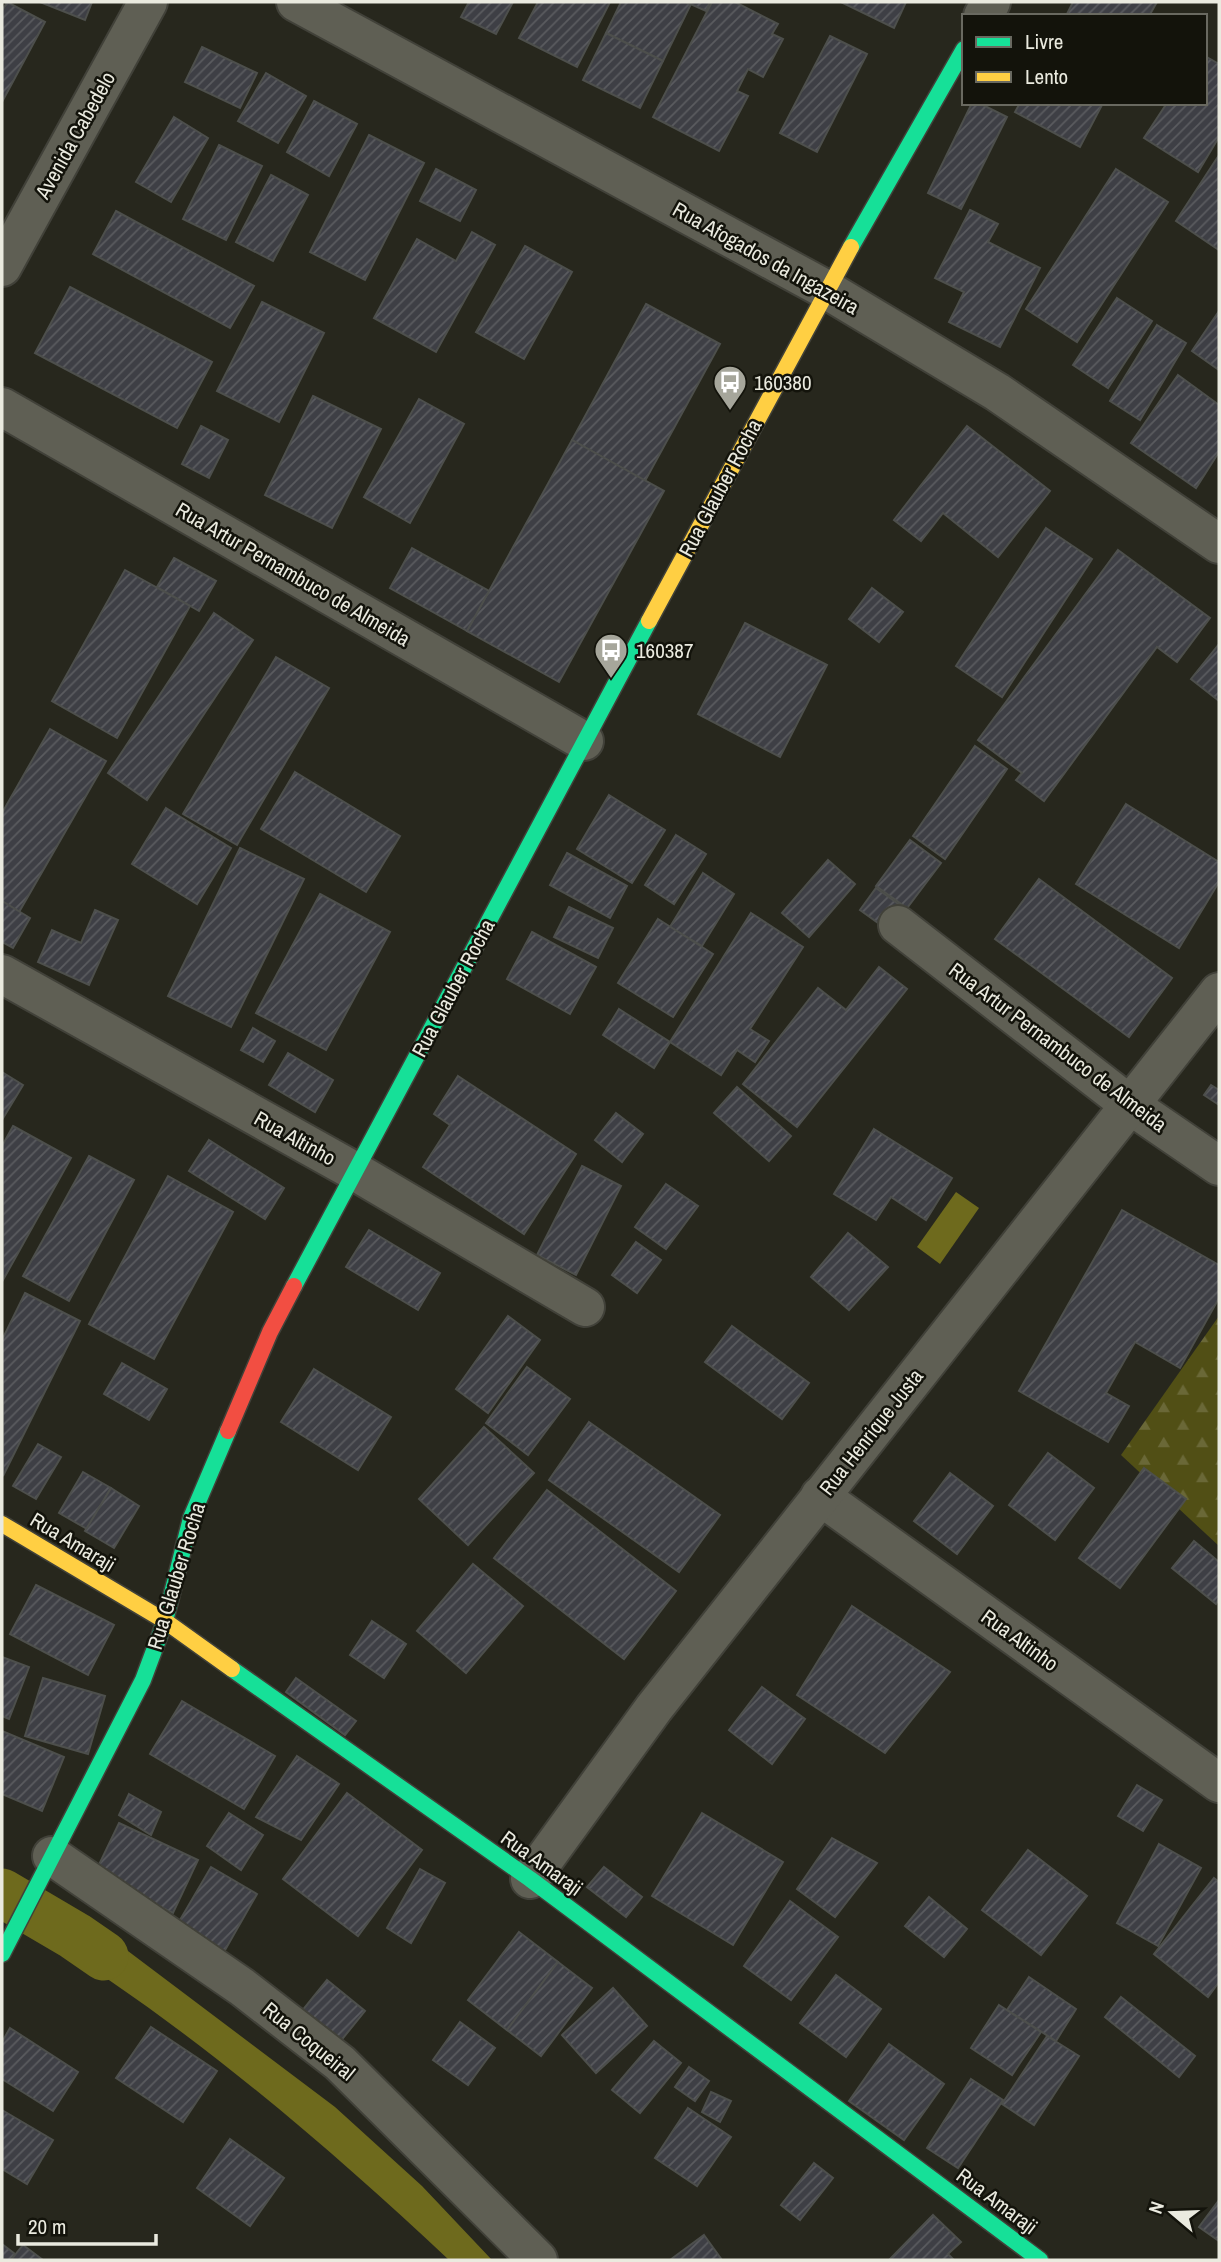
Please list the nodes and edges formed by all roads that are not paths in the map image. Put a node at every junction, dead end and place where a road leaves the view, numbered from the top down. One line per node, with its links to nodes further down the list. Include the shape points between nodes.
1 (148, 2): 4 (street, Avenida Cabedelo)
2 (296, 2): 5 (street, Rua Afogados da Ingazeira)
3 (962, 53): 5 (street, Rua Glauber Rocha)
4 (2, 267)
5 (827, 290): 7 (street, Rua Afogados da Ingazeira, via 997,391); 8 (street, Rua Glauber Rocha)
6 (2, 407): 8 (street, Rua Artur Pernambuco de Almeida)
7 (1219, 544)
8 (584, 741): 14 (street, Rua Glauber Rocha)
9 (898, 925): 12 (street, Rua Artur Pernambuco de Almeida)
10 (2, 974): 14 (street, Rua Altinho)
11 (1219, 992): 12 (street, Rua Henrique Justa)
12 (1130, 1105): 13 (street, Rua Artur Pernambuco de Almeida); 16 (street, Rua Henrique Justa)
13 (1219, 1167)
14 (356, 1172): 15 (street, Rua Altinho); 18 (street, Rua Glauber Rocha, via 254,1369 191,1518)
15 (585, 1307)
16 (820, 1496): 19 (street, Rua Altinho); 21 (street, Rua Henrique Justa, via 654,1708)
17 (2, 1524): 18 (street, Rua Amaraji)
18 (165, 1621): 20 (street, Rua Glauber Rocha, via 142,1680); 21 (street, Rua Amaraji)
19 (1219, 1783)
20 (47, 1867): 22 (street, Rua Glauber Rocha); 23 (street, Rua Coqueiral, via 242,1987 340,2063)
21 (530, 1879): 24 (street, Rua Amaraji)
22 (2, 1952)
23 (538, 2260)
24 (1040, 2260)

